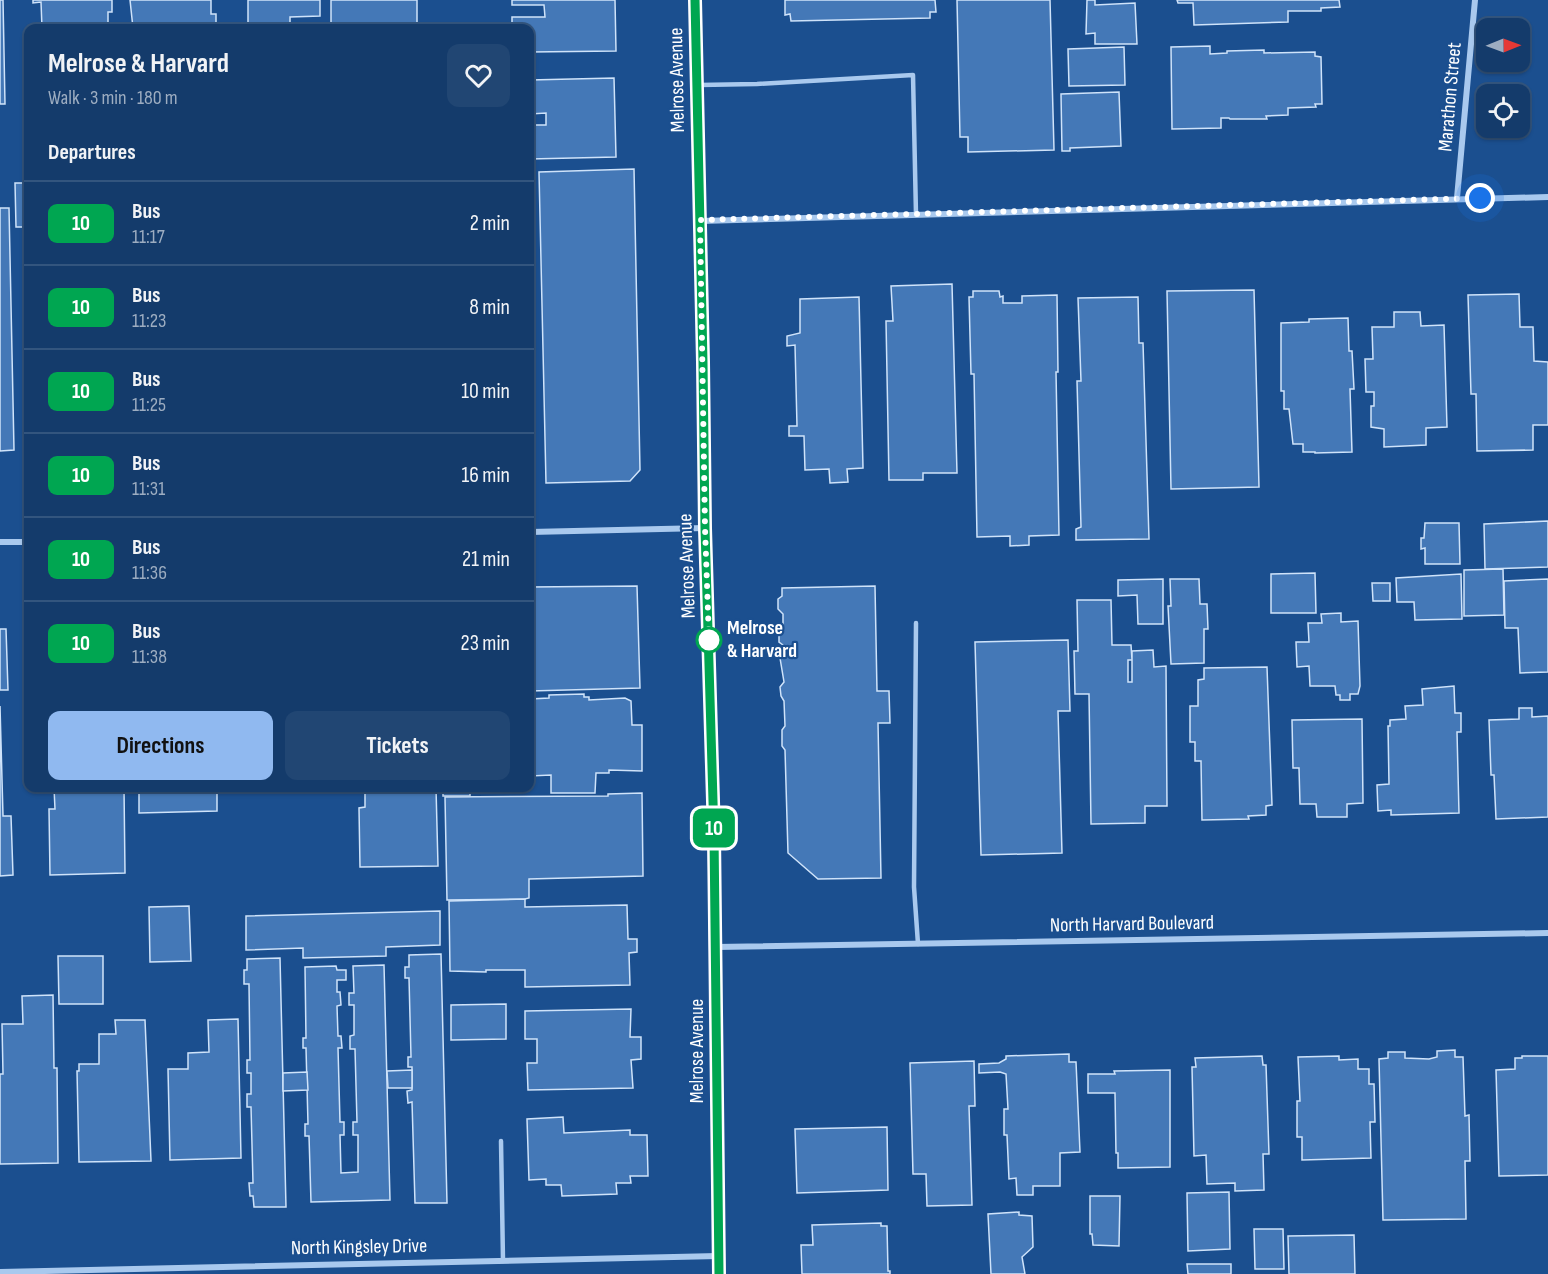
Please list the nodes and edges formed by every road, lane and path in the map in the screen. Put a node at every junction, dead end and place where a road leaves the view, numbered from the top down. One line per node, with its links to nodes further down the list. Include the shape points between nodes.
1 (695, 0): 3 (main road, Melrose Avenue)
2 (1475, 0): 5 (street, Marathon Street)
3 (697, 85): 6 (lane, via 913,75); 7 (main road, Melrose Avenue)
4 (1548, 197): 5 (street)
5 (1457, 198): 6 (street)
6 (916, 215): 7 (street)
7 (700, 220): 8 (main road, Melrose Avenue)
8 (705, 528): 9 (street); 15 (main road, Melrose Avenue)
9 (534, 532)
10 (0, 542): 11 (street)
11 (24, 542)
12 (916, 623): 14 (lane, via 914,887)
13 (1548, 933): 14 (street, North Harvard Boulevard)
14 (918, 944): 15 (street, North Harvard Boulevard)
15 (716, 947): 17 (main road, Melrose Avenue)
16 (501, 1141): 18 (lane)
17 (718, 1256): 18 (street, North Kingsley Drive); 20 (main road, Melrose Avenue)
18 (504, 1261): 19 (street, North Kingsley Drive)
19 (0, 1272)
20 (719, 1274)

